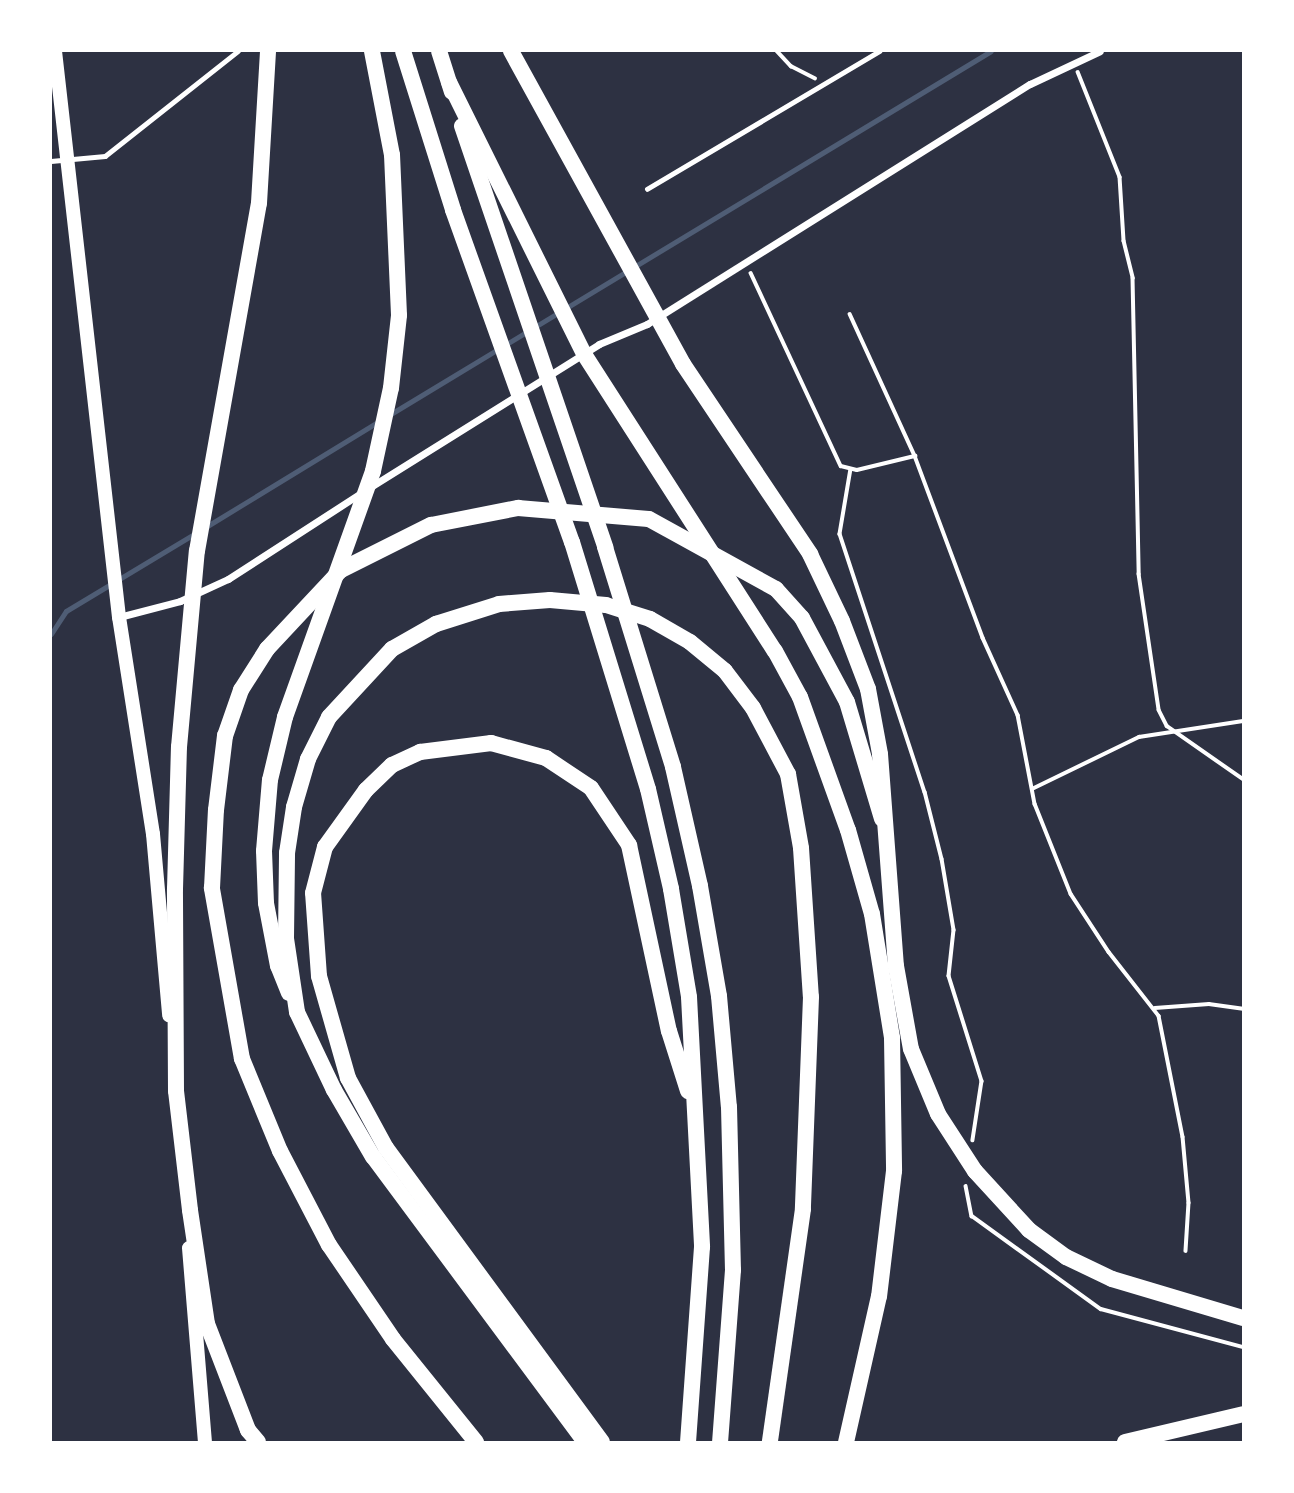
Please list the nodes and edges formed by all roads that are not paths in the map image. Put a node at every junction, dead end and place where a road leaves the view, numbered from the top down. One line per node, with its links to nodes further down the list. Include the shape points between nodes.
1 (55, 51): 11 (highway)
2 (238, 51): 11 (lane, via 105,156)
3 (268, 51): 21 (highway, via 259,203 197,551 179,747 175,889 176,1091 207,1324 248,1430)
4 (372, 51): 16 (highway, via 392,155 399,315 391,388 373,471 285,717 270,780 264,851 266,903 278,967)
5 (403, 51): 17 (highway, via 466,248 572,542 648,789 689,997)
6 (439, 51): 10 (highway)
7 (511, 51): 15 (highway, via 683,364 810,554 868,689 880,754)
8 (879, 51): 13 (lane)
9 (1100, 51): 14 (street, via 1073,61 647,324 599,344 228,579 180,601)
10 (449, 82): 26 (highway, via 488,214 605,547 673,767 700,886 719,996 729,1107 733,1270); 28 (highway, via 584,354 775,651 804,708 848,830 872,914 892,1038 894,1171 879,1296)
11 (67, 160): 12 (lane); 14 (highway)
12 (51, 162)
13 (648, 189)
14 (119, 617): 20 (highway, via 157,874)
15 (882, 818): 18 (highway, via 896,966 911,1049 938,1114 975,1171 1029,1230 1066,1256 1112,1279); 22 (highway, via 847,702 802,618 776,589 649,519 517,508 430,525 341,570 267,649 242,690 225,736 216,810 212,888 242,1059 280,1151 329,1245 393,1339)
16 (297, 1012): 23 (highway, via 373,1157); 27 (highway, via 285,896 294,807 308,759 329,717 391,649 466,613 499,604 550,600 606,605 650,619 725,671 767,731 788,774 806,897 811,997 803,1209)
17 (695, 1113): 24 (highway, via 669,1031 629,845 591,788 546,758 491,743 420,752 392,765 346,812 324,847 313,893 314,933 329,1019 348,1078 386,1148); 25 (highway, via 702,1247)
18 (1243, 1318)
19 (1243, 1414): 29 (highway)
20 (205, 1442)
21 (258, 1442)
22 (476, 1442)
23 (585, 1442)
24 (602, 1442)
25 (688, 1442)
26 (720, 1442)
27 (770, 1442)
28 (846, 1442)
29 (1125, 1442)

